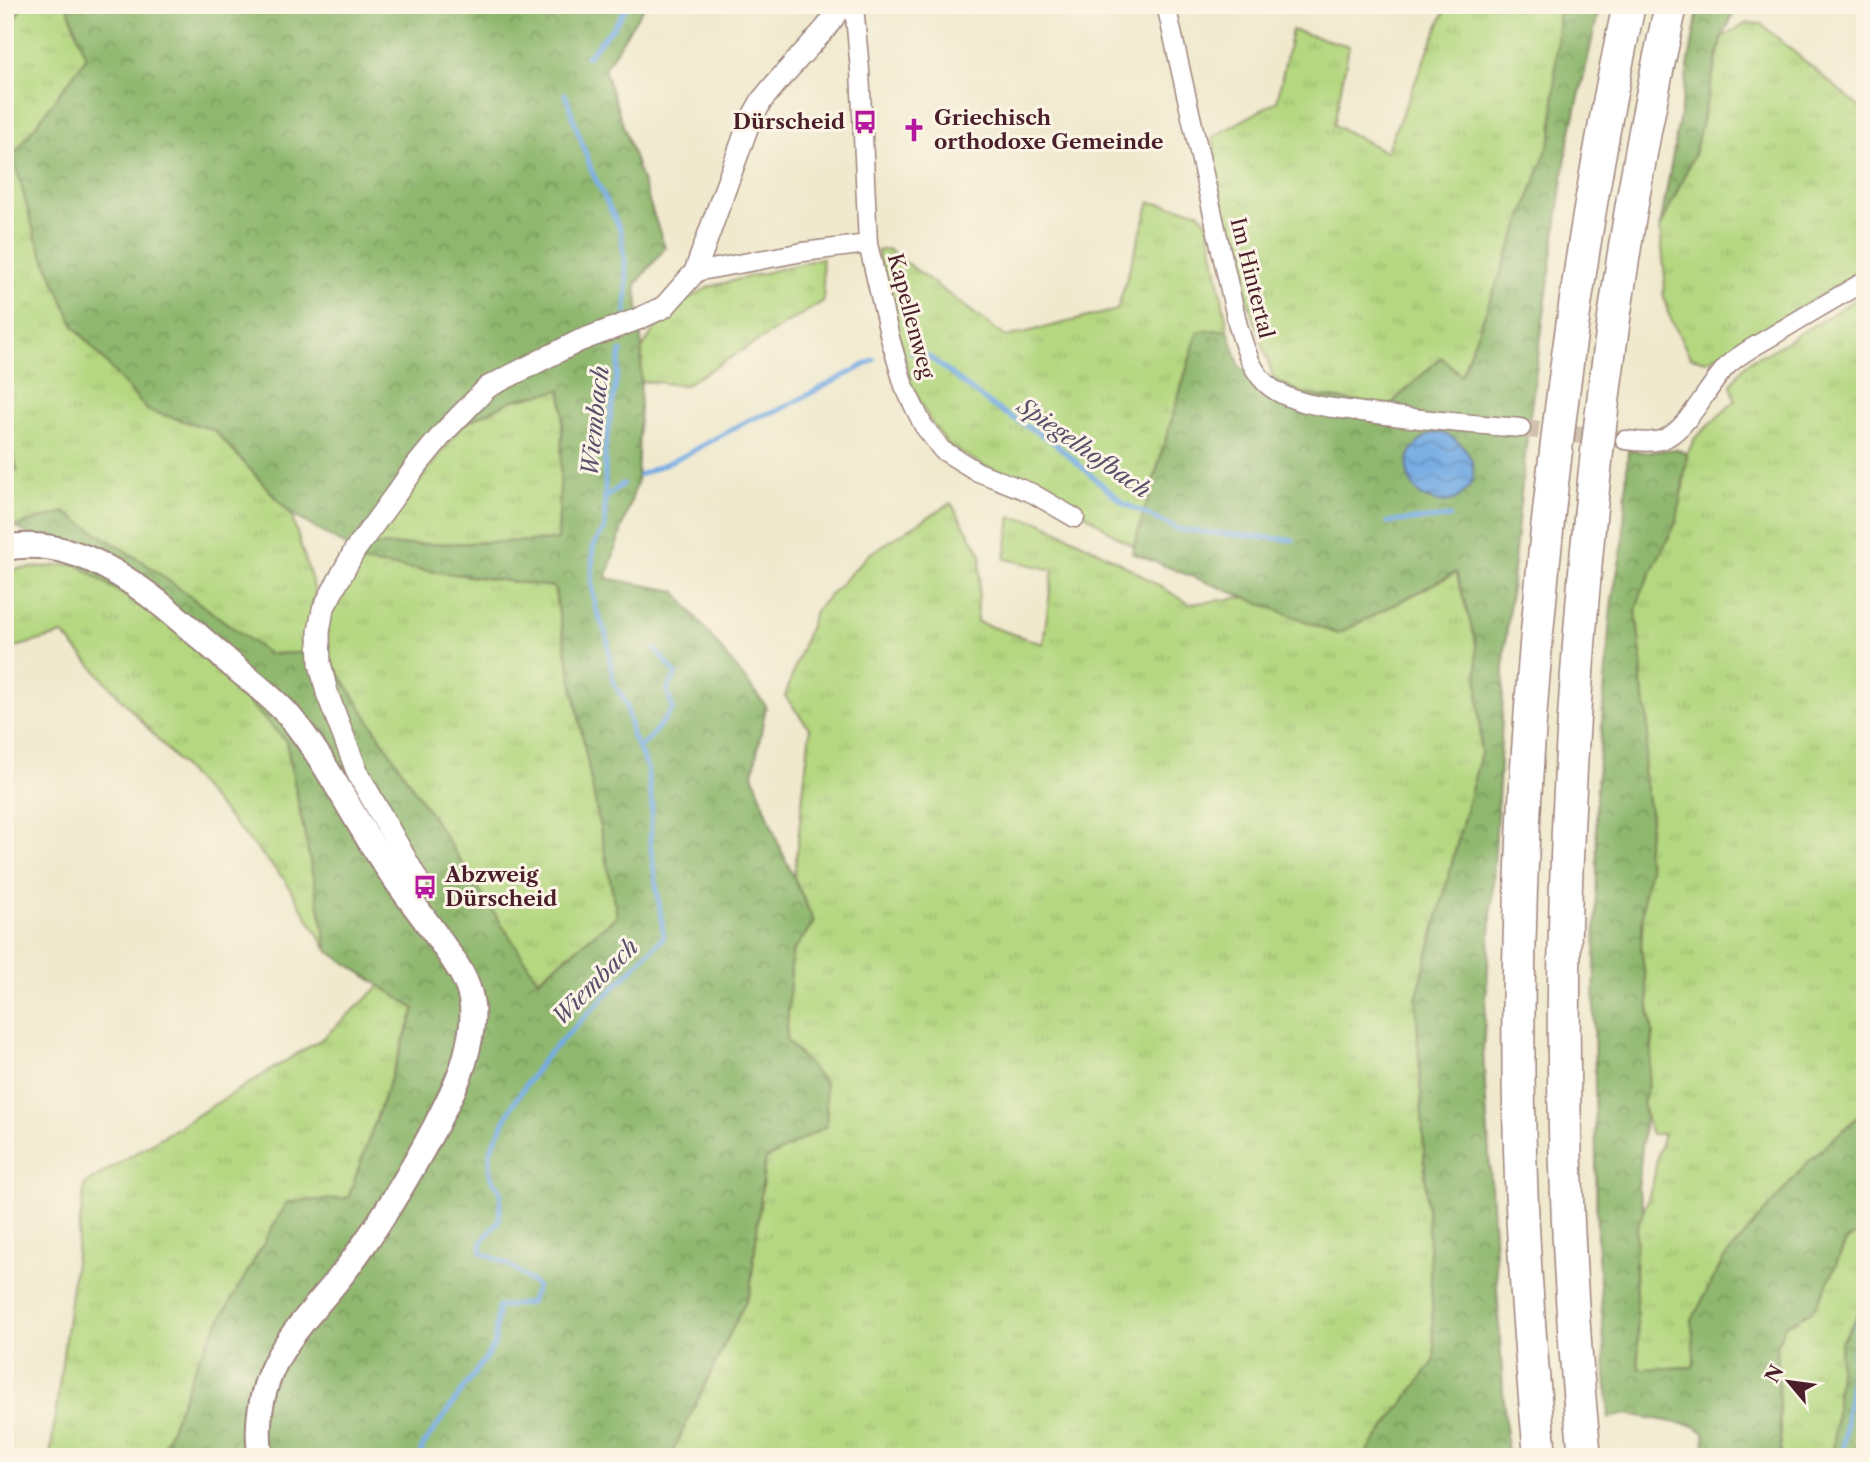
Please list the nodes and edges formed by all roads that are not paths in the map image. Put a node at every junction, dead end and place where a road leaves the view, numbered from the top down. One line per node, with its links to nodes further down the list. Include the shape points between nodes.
1 (843, 5): 7 (street, via 762,100 749,123)
2 (854, 5): 6 (street, Kapellenweg)
3 (1166, 5): 9 (street, Im Hintertal, via 1238,326 1261,377 1286,396 1303,402 1398,417)
4 (1629, 5): 15 (highway, via 1594,183 1567,357 1542,572 1522,839 1521,1178)
5 (1671, 5): 16 (highway, via 1635,192 1607,374 1572,740 1564,960 1566,1146)
6 (869, 244): 7 (street, Kapellenweg); 11 (street, Kapellenweg, via 904,386 923,425 942,450)
7 (695, 272): 13 (street, via 663,307 579,341 488,387 417,465 355,550 323,609 319,632 327,693 358,774 417,878 415,890)
8 (1865, 281): 10 (street, via 1740,355 1668,437 1647,442)
9 (1521, 428)
10 (1625, 440)
11 (1075, 518)
12 (5, 548): 13 (main road, via 43,547 87,559 128,580 183,621 289,716)
13 (408, 896): 14 (main road, via 464,976 472,1024 464,1061 451,1095 393,1201 275,1363 259,1416)
14 (261, 1457)
15 (1540, 1457)
16 (1585, 1457)

